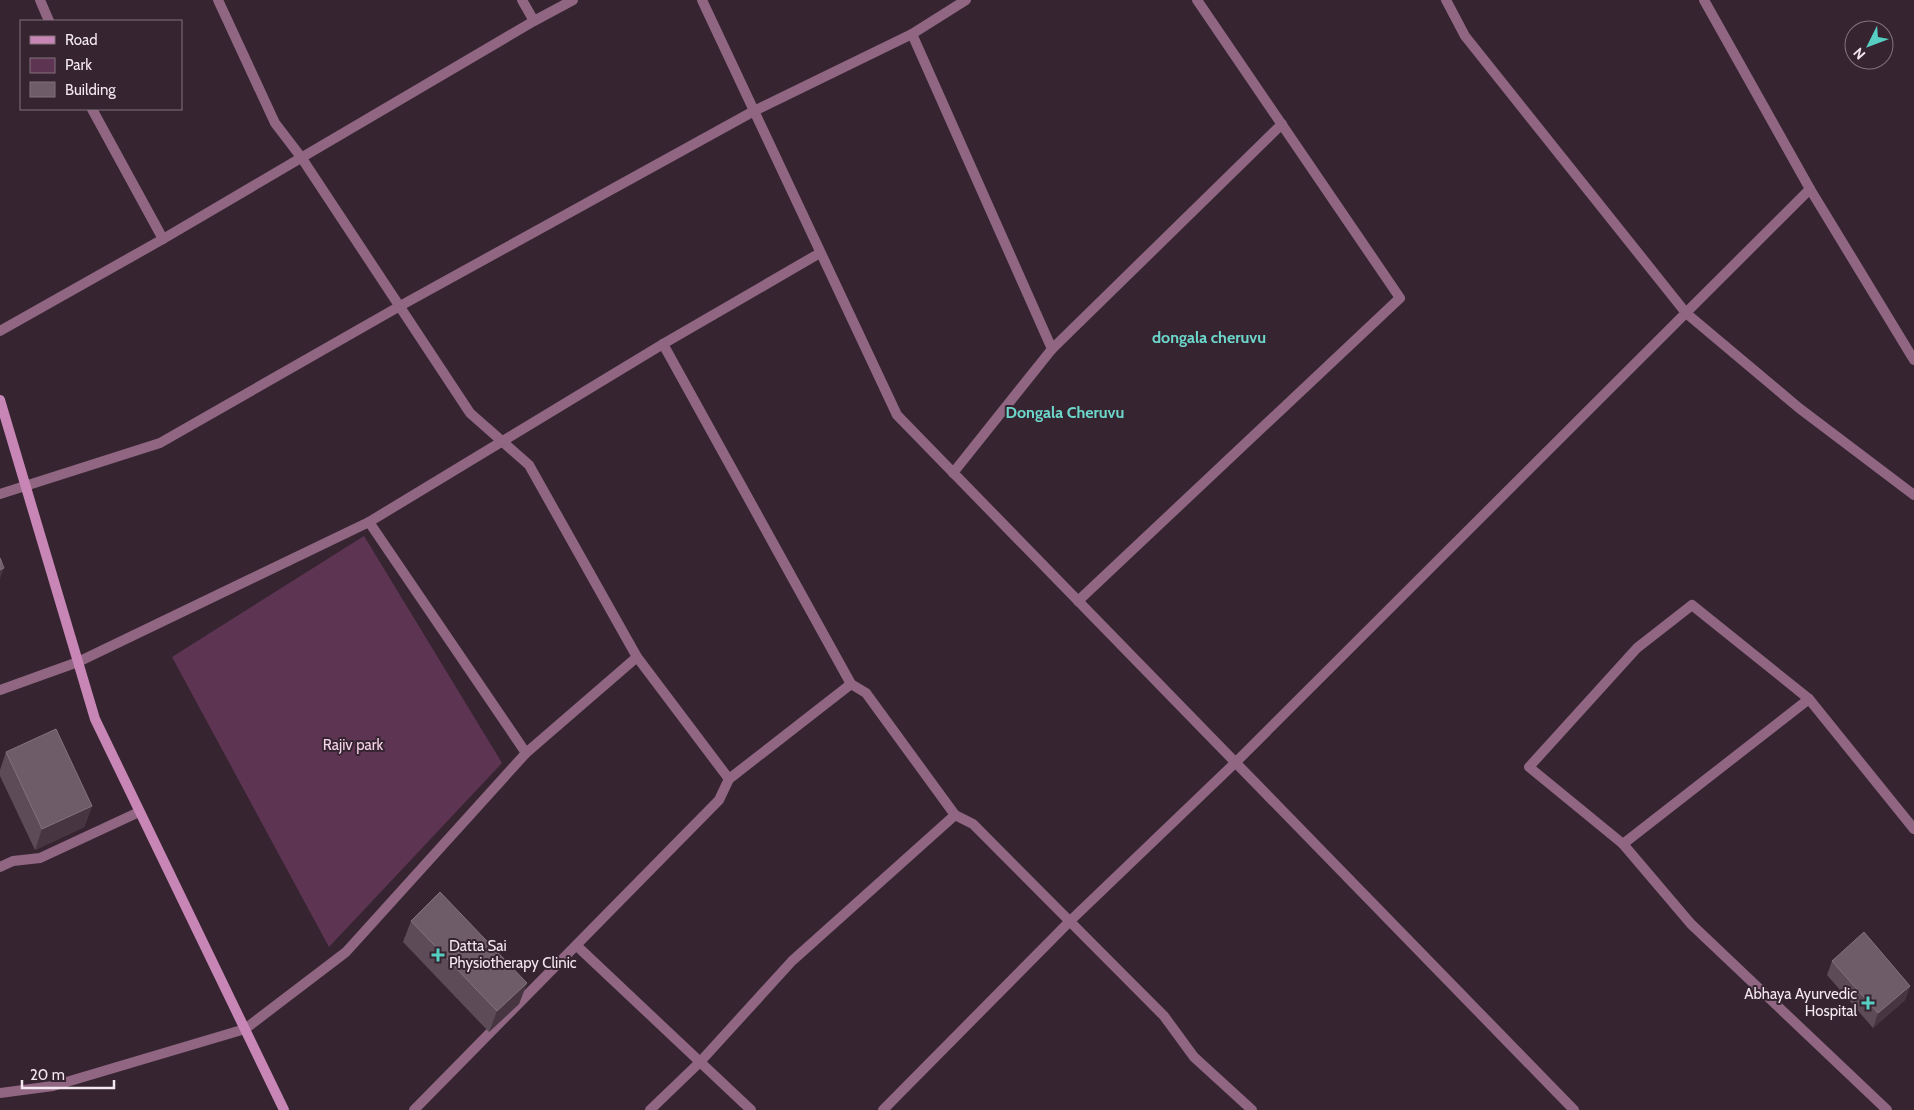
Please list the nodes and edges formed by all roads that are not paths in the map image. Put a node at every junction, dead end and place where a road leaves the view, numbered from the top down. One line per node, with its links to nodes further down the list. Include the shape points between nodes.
1 (40, 0): 10 (street)
2 (218, 0): 16 (street, via 274,123)
3 (522, 0): 11 (street)
4 (573, 0): 11 (street)
5 (702, 0): 14 (street)
6 (966, 0): 12 (street)
7 (1197, 0): 15 (street)
8 (1446, 0): 21 (street, via 1465,36)
9 (1704, 0): 17 (street)
10 (49, 20)
11 (534, 20): 16 (street)
12 (912, 34): 14 (street); 24 (street)
13 (93, 110): 18 (street)
14 (754, 111): 19 (street); 20 (street)
15 (1282, 124): 24 (street); 33 (street, via 1400,298)
16 (301, 157): 18 (street); 20 (street)
17 (1810, 189): 21 (street); 25 (street)
18 (163, 239): 22 (street)
19 (820, 253): 23 (street); 28 (street, via 897,415)
20 (400, 306): 27 (street, via 470,413); 29 (street, via 160,443)
21 (1686, 313): 31 (street, via 1799,408); 40 (street)
22 (0, 330)
23 (663, 344): 27 (street); 36 (street)
24 (1052, 349): 28 (street)
25 (1914, 360)
26 (0, 400): 29 (street)
27 (503, 441): 32 (street); 34 (street, via 529,465)
28 (953, 473): 33 (street)
29 (26, 484): 30 (street); 35 (street)
30 (0, 494)
31 (1914, 495)
32 (369, 522): 35 (street); 39 (street)
33 (1078, 601): 40 (street)
34 (637, 657): 39 (street); 41 (street)
35 (78, 662): 37 (street); 42 (street, via 95,719)
36 (851, 684): 41 (street); 43 (street, via 866,693)
37 (0, 690)
38 (1809, 699): 44 (street); 45 (street); 45 (street, via 1692,605 1651,637 1637,648 1529,767)
39 (526, 753): 49 (street, via 346,952)
40 (1235, 763): 47 (street); 58 (street)
41 (729, 780): 48 (street, via 719,800)
42 (139, 812): 46 (street, via 40,858 13,861); 49 (street)
43 (955, 815): 47 (street, via 974,824); 50 (street, via 792,961)
44 (1914, 829)
45 (1624, 844): 59 (street, via 1692,924)
46 (0, 867)
47 (1069, 922): 56 (street); 57 (street, via 1164,1016 1194,1057)
48 (577, 946): 50 (street); 53 (street)
49 (245, 1029): 51 (street, via 52,1086); 52 (street)
50 (700, 1062): 54 (street); 55 (street)
51 (0, 1093)
52 (284, 1110)
53 (414, 1110)
54 (650, 1110)
55 (751, 1110)
56 (883, 1110)
57 (1252, 1110)
58 (1574, 1110)
59 (1887, 1110)

